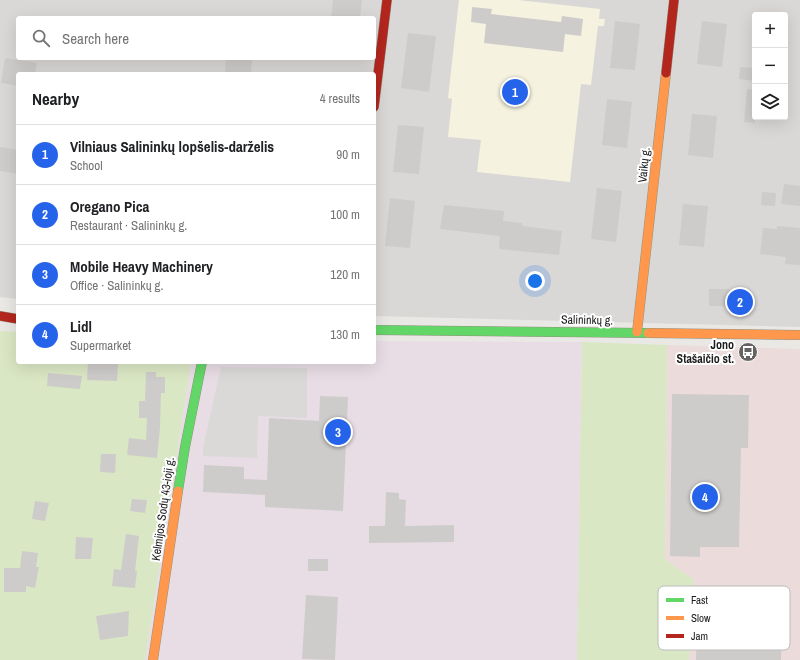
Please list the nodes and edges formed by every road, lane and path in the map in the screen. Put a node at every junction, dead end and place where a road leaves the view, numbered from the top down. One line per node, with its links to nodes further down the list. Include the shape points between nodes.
1 (387, 0): 3 (street)
2 (674, 0): 7 (street, Vaikų g.)
3 (376, 91)
4 (0, 316): 5 (street)
5 (16, 319)
6 (376, 330): 7 (street, Salininkų g.)
7 (637, 332): 8 (street, Salininkų g.)
8 (800, 336)
9 (202, 364): 10 (street, Kelmijos Sodų 43-ioji g., via 185,447)
10 (153, 660)

